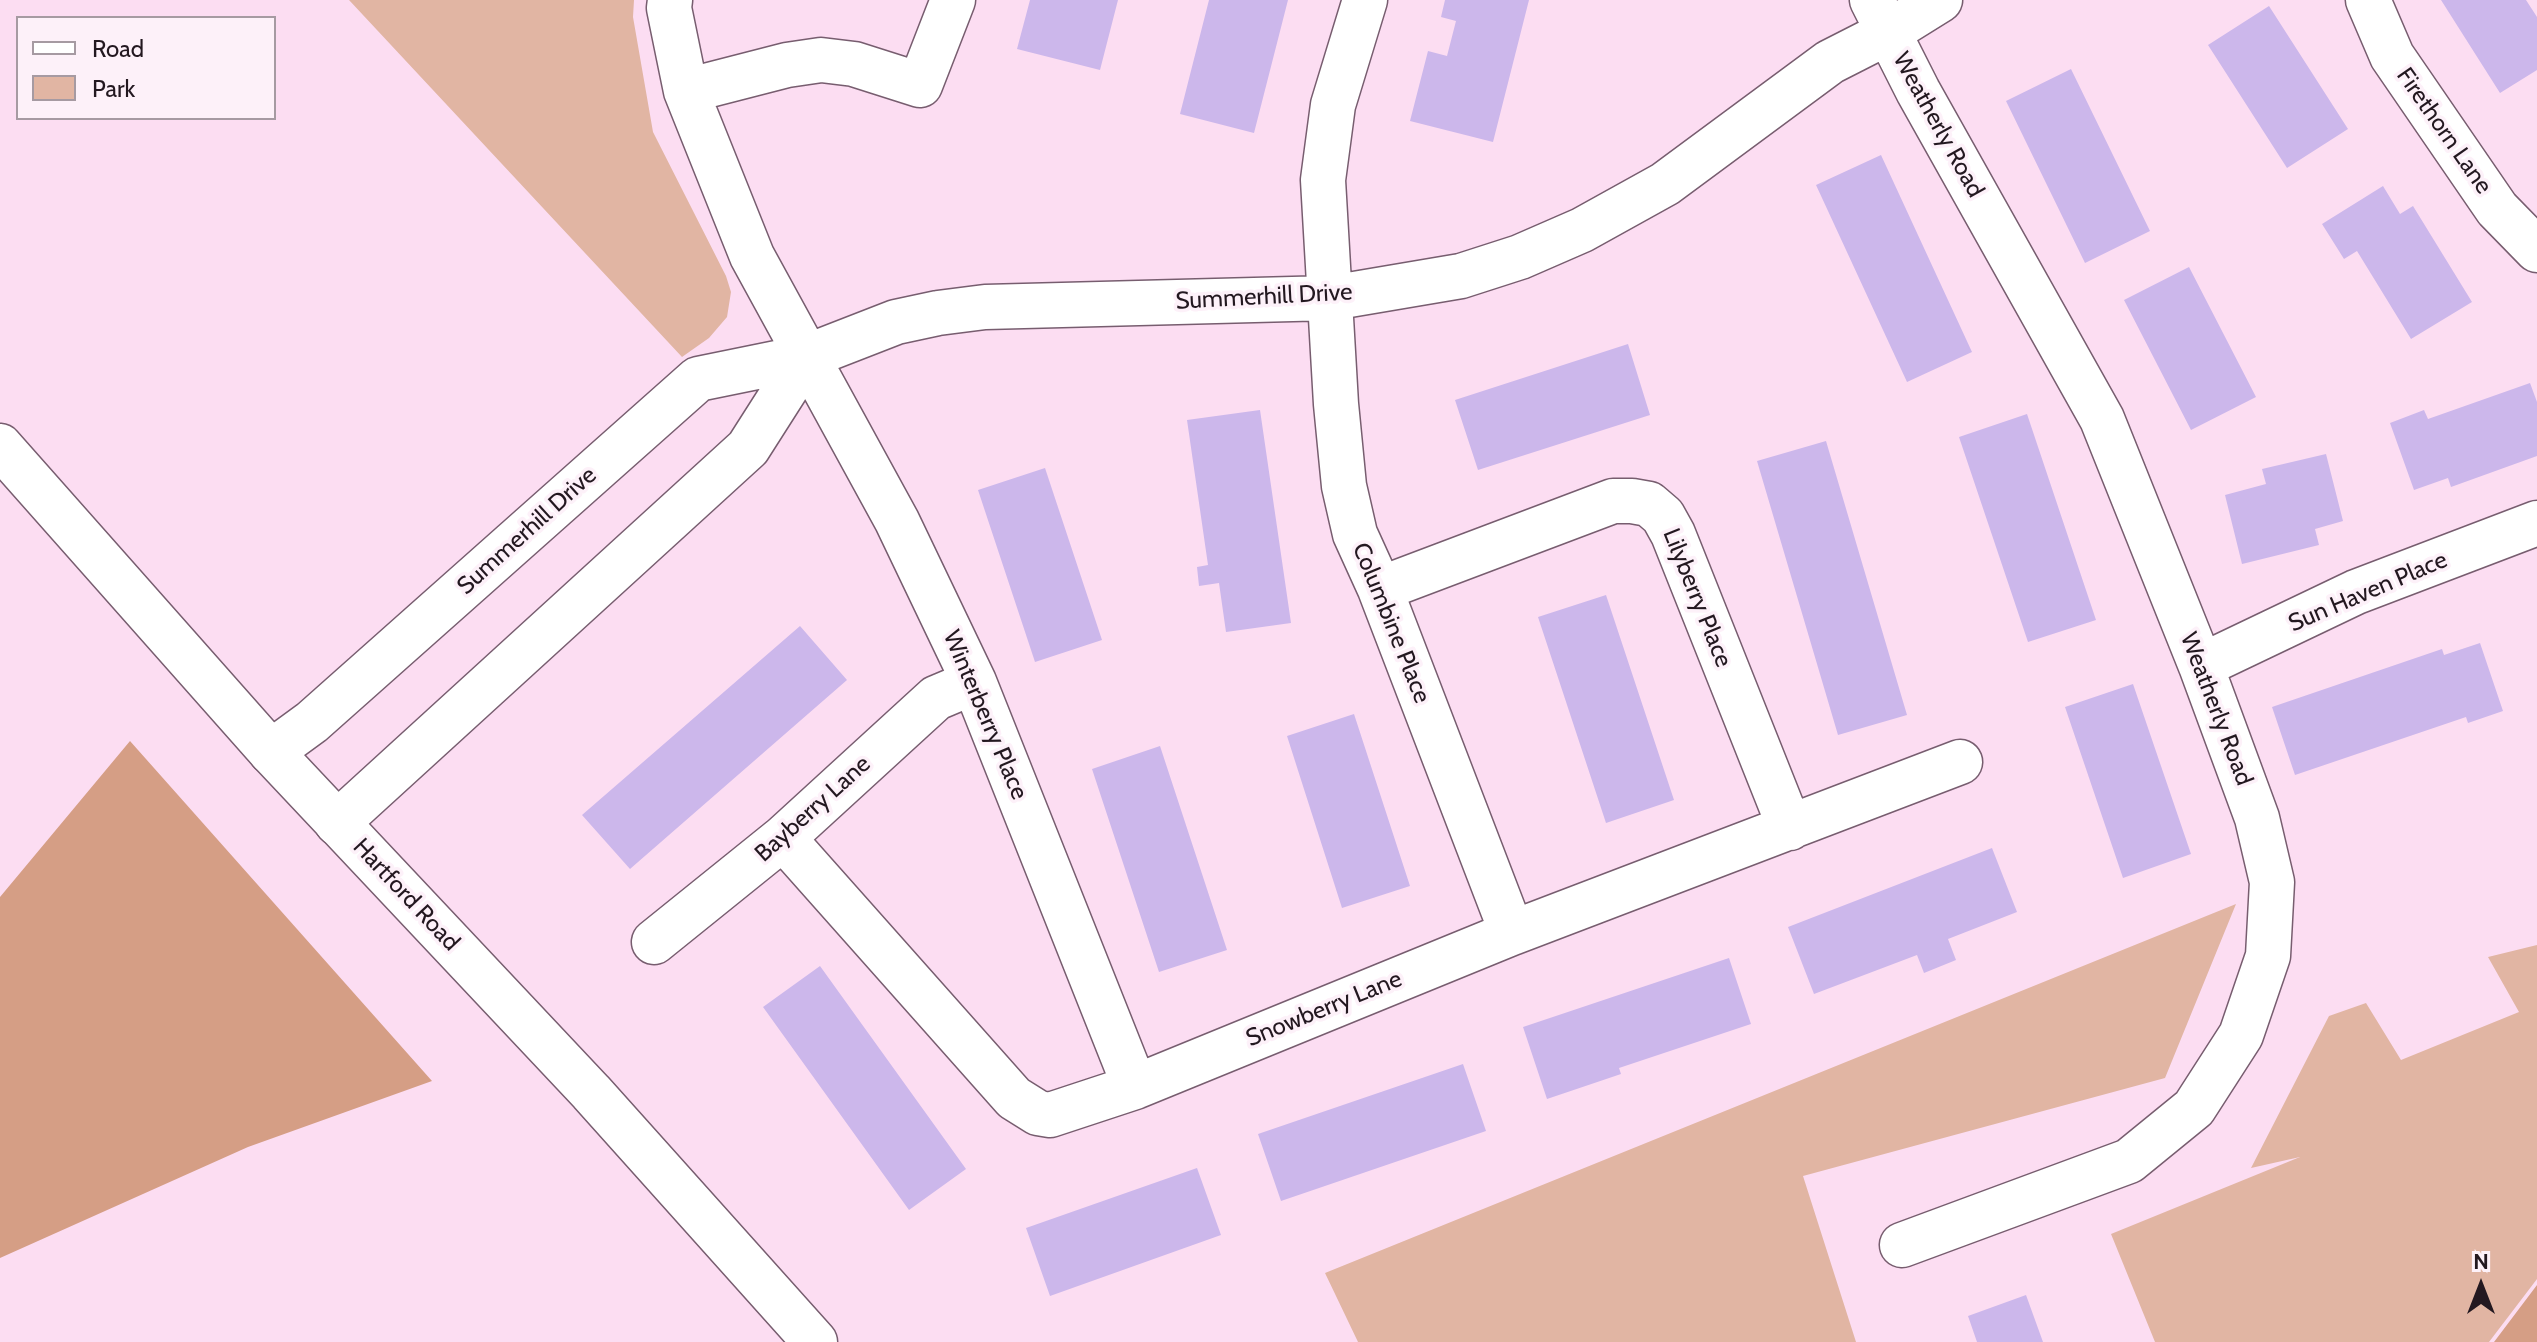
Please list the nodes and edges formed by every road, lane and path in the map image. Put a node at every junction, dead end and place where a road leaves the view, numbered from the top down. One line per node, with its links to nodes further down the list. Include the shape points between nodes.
1 (670, 0): 7 (street)
2 (953, 0): 7 (street, via 920,85 854,64 821,60)
3 (1365, 0): 9 (street, Columbine Place, via 1333,105 1323,180)
4 (1940, 0): 6 (street, Summerhill Drive)
5 (2368, 0): 8 (street, Firethorn Lane, via 2392,56 2497,209)
6 (1879, 16): 9 (street, Summerhill Drive, via 1830,62 1665,184 1582,230 1461,276); 14 (street, Weatherly Road, via 2102,419)
7 (686, 91): 10 (street, via 752,256)
8 (2537, 250)
9 (1331, 298): 10 (street, Summerhill Drive, via 985,307 896,322); 13 (street, Columbine Place, via 1344,486 1355,534)
10 (806, 357): 15 (street, Winterberry Place, via 897,521); 16 (street, Summerhill Drive, via 698,379 312,722); 18 (street, via 748,448)
11 (0, 446): 16 (street, Hartford Road)
12 (2537, 523): 14 (street, Sun Haven Place, via 2356,592)
13 (1380, 589): 19 (street, Lilyberry Place, via 1613,501 1649,504 1673,534); 21 (street, Columbine Place)
14 (2201, 666): 24 (street, Weatherly Road, via 2257,818 2272,882 2268,956 2241,1035 2194,1108 2129,1161)
15 (974, 682): 20 (street, Bayberry Lane, via 936,698); 23 (street, Winterberry Place)
16 (271, 752): 18 (street, Hartford Road)
17 (1960, 762): 19 (street, Snowberry Lane)
18 (337, 823): 25 (street, Hartford Road, via 591,1092)
19 (1790, 828): 21 (street, Snowberry Lane)
20 (783, 838): 22 (street, Bayberry Lane); 23 (street, Snowberry Lane, via 1025,1107 1050,1115)
21 (1512, 933): 23 (street, Snowberry Lane)
22 (654, 942)
23 (1135, 1087)
24 (1902, 1245)
25 (815, 1342)

